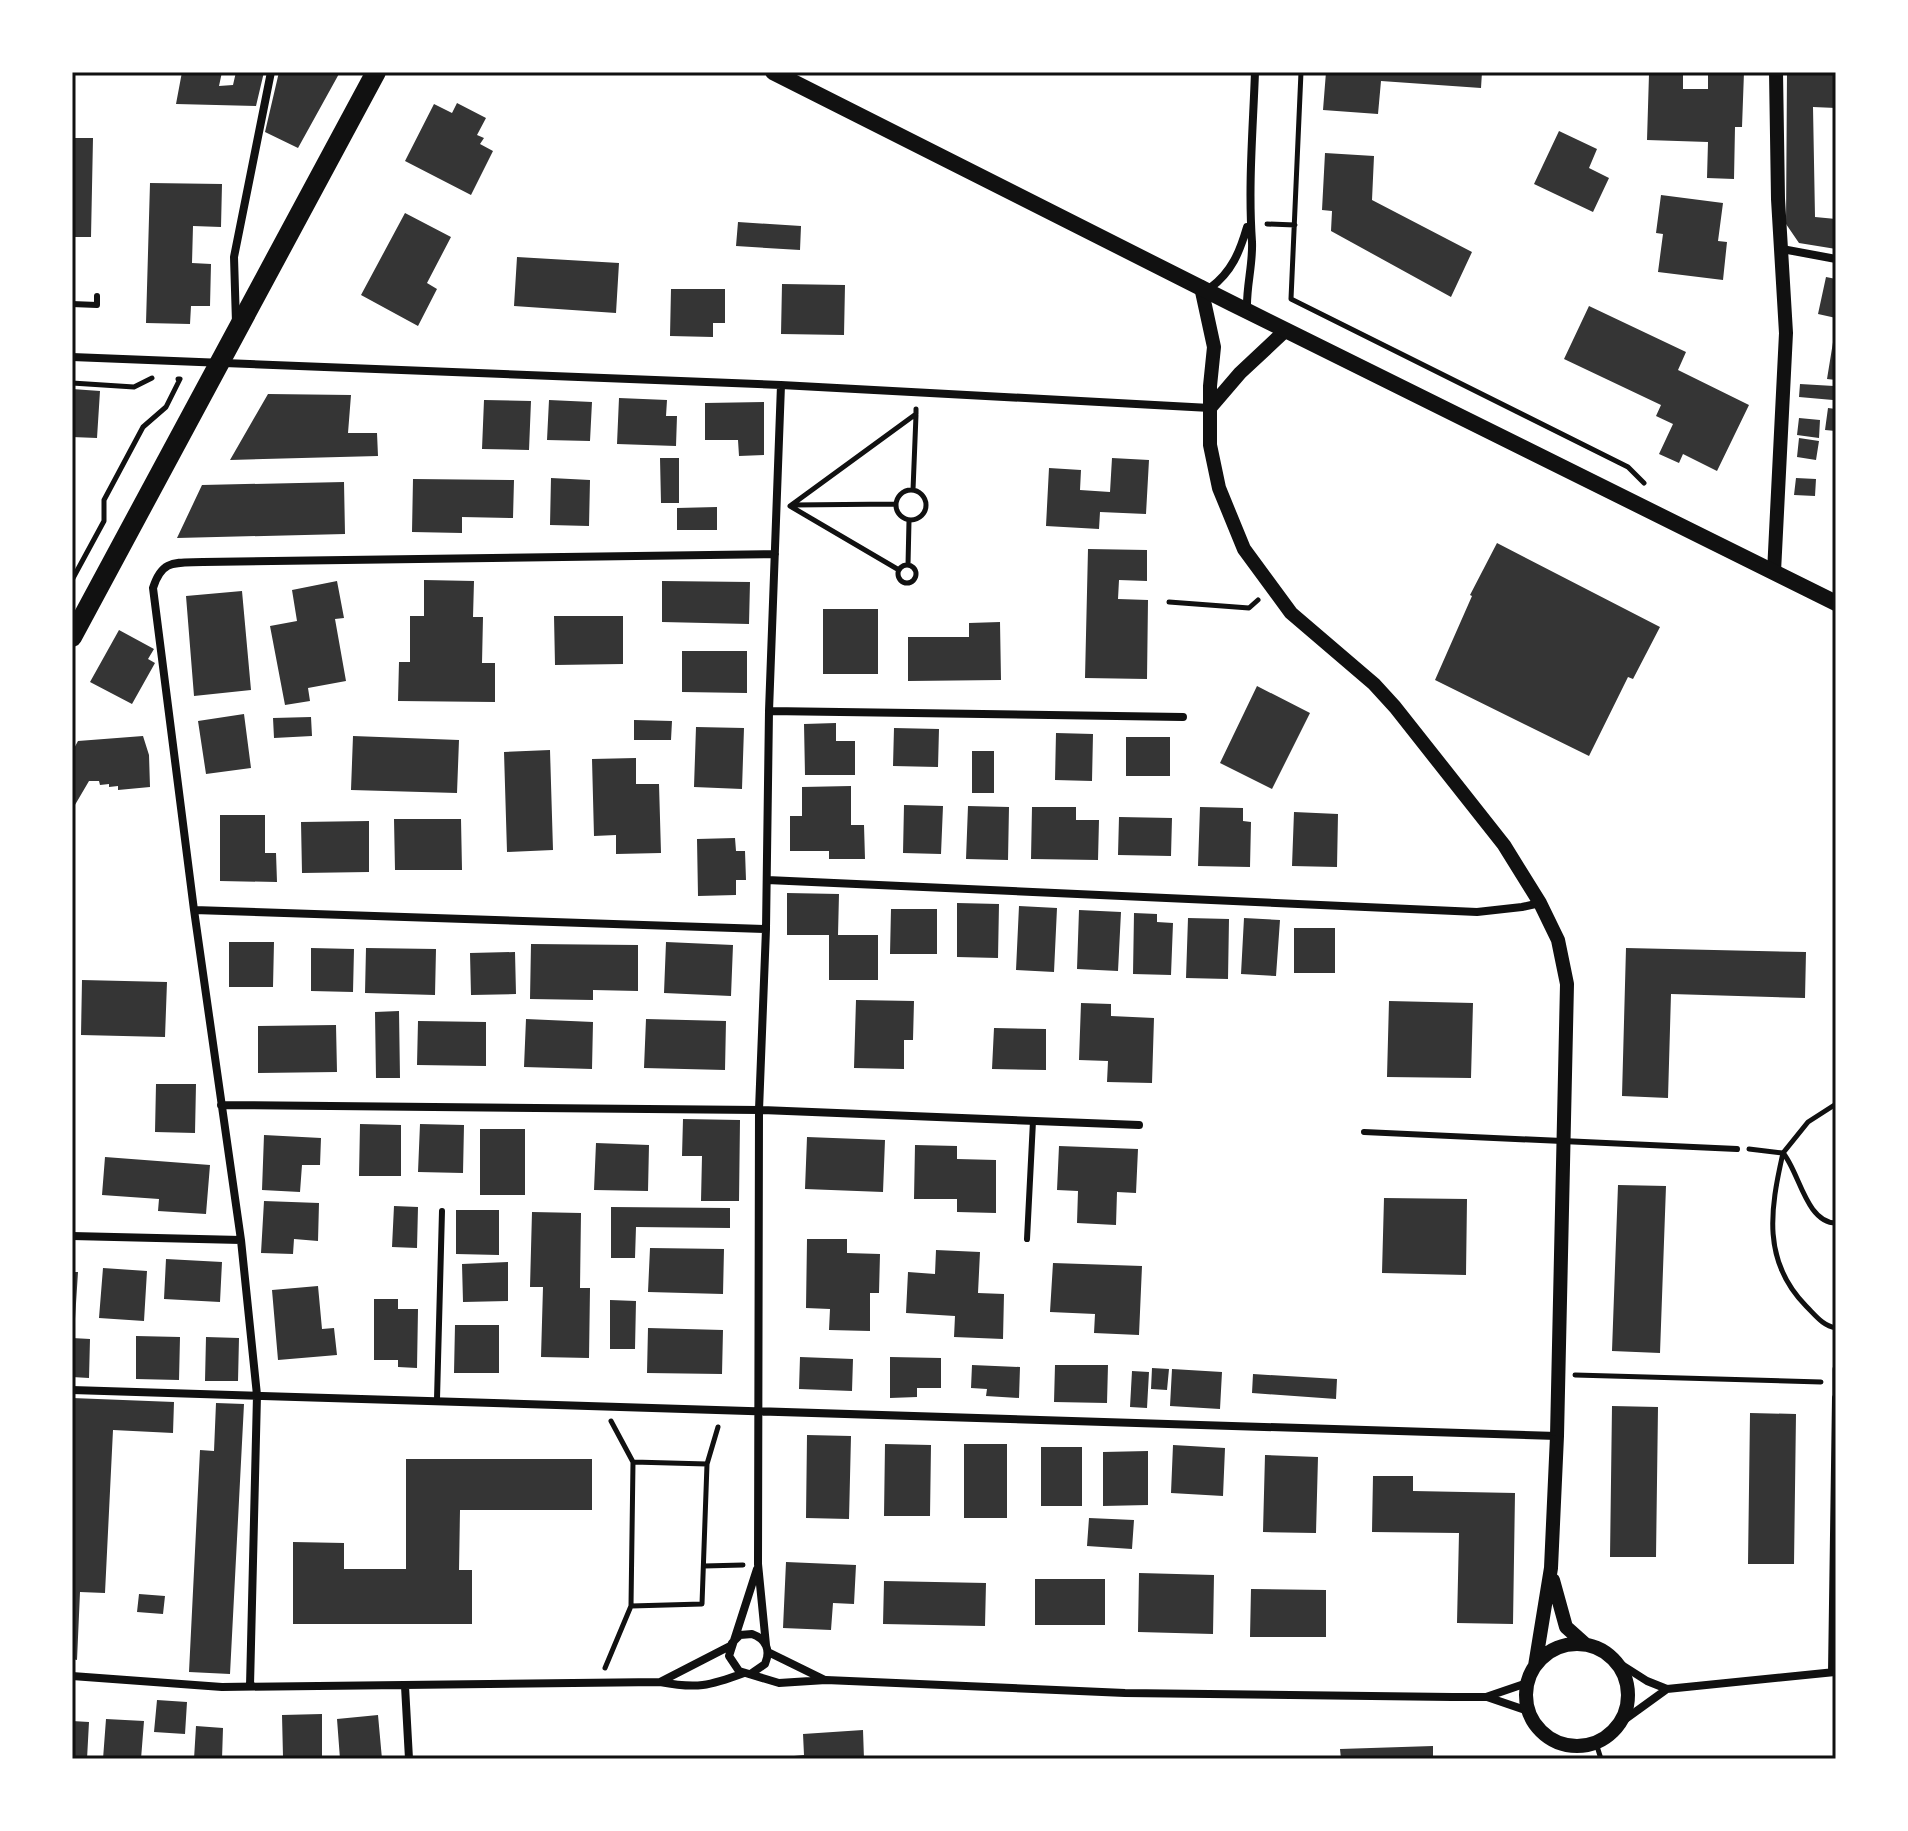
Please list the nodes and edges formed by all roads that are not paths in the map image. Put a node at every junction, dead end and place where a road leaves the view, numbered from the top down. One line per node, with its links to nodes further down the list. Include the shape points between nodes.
1 (271, 72): 14 (street, via 234,257)
2 (376, 72): 14 (main road)
3 (773, 72): 9 (main road)
4 (1255, 72): 6 (street)
5 (1776, 72): 7 (street)
6 (1249, 222): 9 (street, via 1226,274 1210,288); 12 (street)
7 (1782, 249): 8 (street); 20 (street, via 1786,333)
8 (1836, 259)
9 (1201, 287): 12 (main road); 18 (street, via 1214,347)
10 (97, 296): 11 (lane, via 97,305)
11 (72, 304)
12 (1247, 311): 13 (main road)
13 (1286, 330): 18 (street); 20 (main road)
14 (236, 332): 16 (main road)
15 (72, 357): 16 (street)
16 (219, 364): 17 (street); 22 (main road)
17 (781, 385): 18 (street); 19 (street)
18 (1210, 408): 26 (street, via 1210,445 1219,488 1244,549 1291,613 1395,707 1504,845)
19 (775, 554): 23 (street); 27 (street, via 169,563 157,573 153,588)
20 (1774, 572): 21 (main road)
21 (1836, 603)
22 (72, 637)
23 (769, 711): 24 (street); 25 (street)
24 (1183, 717)
25 (767, 880): 26 (street, via 1477,912); 28 (street)
26 (1540, 903): 34 (street, via 1558,940 1567,984)
27 (194, 910): 28 (street); 29 (street)
28 (766, 929): 30 (street)
29 (221, 1105): 30 (street); 39 (street)
30 (759, 1110): 31 (street); 46 (street)
31 (1033, 1121): 32 (street); 38 (lane)
32 (1139, 1125)
33 (1364, 1132): 34 (lane)
34 (1562, 1142): 35 (lane); 47 (street)
35 (1737, 1149)
36 (442, 1211): 45 (lane)
37 (72, 1236): 39 (street)
38 (1027, 1239)
39 (241, 1240): 43 (street)
40 (1836, 1369): 41 (street)
41 (1836, 1382): 44 (street)
42 (72, 1390): 43 (street)
43 (257, 1395): 45 (street); 61 (street)
44 (1836, 1398): 55 (street)
45 (437, 1399): 46 (street)
46 (758, 1410): 47 (street); 48 (street)
47 (1557, 1436): 49 (street)
48 (758, 1564): 51 (street); 52 (street)
49 (1551, 1568): 50 (street, via 1566,1627); 54 (street)
50 (1585, 1644): 53 (street); 54 (street, via 1554,1649)
51 (731, 1645): 52 (street, via 740,1635 752,1634); 56 (street, via 730,1662); 59 (street)
52 (767, 1648): 56 (street, via 765,1664); 58 (street)
53 (1614, 1660): 63 (street); 66 (street, via 1628,1691)
54 (1535, 1666): 60 (street)
55 (1834, 1672): 63 (street)
56 (748, 1673): 58 (street, via 779,1683); 59 (street, via 690,1688)
57 (72, 1676): 61 (street)
58 (826, 1680): 64 (street, via 1125,1693)
59 (660, 1682): 62 (street)
60 (1527, 1683): 64 (street); 65 (street)
61 (250, 1686): 62 (street)
62 (405, 1686): 68 (street)
63 (1667, 1689): 66 (street)
64 (1486, 1697): 65 (street)
65 (1528, 1711): 67 (street)
66 (1620, 1723): 67 (street, via 1596,1743)
67 (1559, 1752)
68 (409, 1759)

